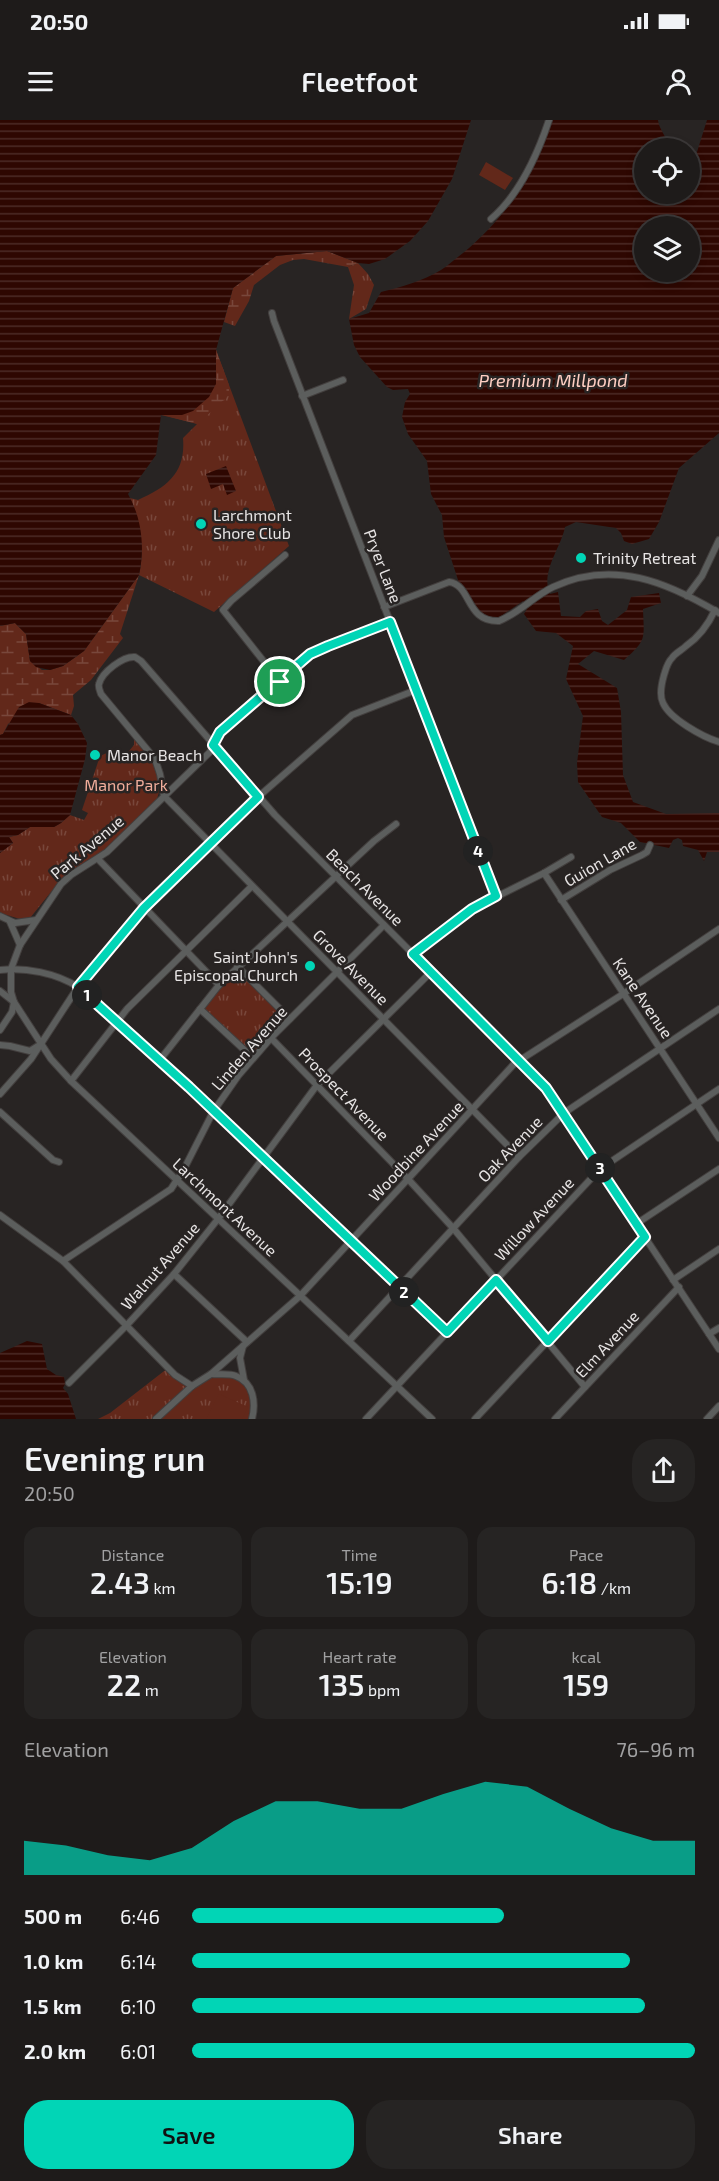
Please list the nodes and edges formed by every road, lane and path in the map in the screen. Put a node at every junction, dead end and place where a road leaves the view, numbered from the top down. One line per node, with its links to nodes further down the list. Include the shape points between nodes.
1 (549, 120): 2 (street, via 523,180)
2 (491, 219)
3 (272, 313): 5 (street, Pryer Lane)
4 (343, 380): 5 (street)
5 (302, 396): 9 (street, Pryer Lane)
6 (719, 540): 8 (street, via 702,576)
7 (285, 555): 12 (street, via 223,610)
8 (687, 596): 9 (street, via 663,583 616,575 570,580 499,621 481,619 457,585 449,582); 10 (street)
9 (384, 607): 11 (street, Pryer Lane)
10 (717, 611): 14 (street, via 700,634 671,658 663,679 662,697 669,711 684,723)
11 (390, 622): 12 (street, Park Avenue, via 310,654); 13 (street, Pryer Lane)
12 (280, 682): 15 (street, Park Avenue, via 220,732)
13 (416, 690): 17 (street, via 352,715); 26 (street, Pryer Lane)
14 (719, 742)
15 (213, 745): 16 (street, Park Avenue); 16 (street, Beach Avenue, via 139,659 130,657 116,664 102,678 101,694 155,759); 17 (street, Beach Avenue)
16 (164, 796): 19 (street, Grove Avenue); 22 (street, Park Avenue)
17 (258, 797): 19 (street); 24 (street, Beach Avenue)
18 (396, 824): 24 (street)
19 (209, 843): 25 (street, Grove Avenue); 28 (street)
20 (650, 845): 27 (street, Guion Lane, via 647,852)
21 (571, 857): 23 (street)
22 (98, 859): 28 (street); 30 (street, Park Avenue, via 70,875)
23 (544, 873): 26 (street); 27 (street, Kane Avenue)
24 (335, 878): 32 (street); 33 (street, Beach Avenue)
25 (252, 886): 32 (street, Grove Avenue); 36 (street)
26 (496, 896): 37 (street, via 472,909)
27 (561, 900): 46 (street, Kane Avenue)
28 (144, 908): 36 (street); 44 (street)
29 (0, 916): 31 (street)
30 (36, 920): 31 (street); 35 (street, Park Avenue)
31 (10, 922): 35 (street)
32 (288, 922): 38 (street); 41 (street, Grove Avenue)
33 (384, 926): 37 (street, Beach Avenue); 41 (street, Linden Avenue)
34 (719, 929): 46 (street, Woodbine Avenue)
35 (20, 945): 39 (street, Park Avenue)
36 (185, 950): 43 (street); 52 (street)
37 (413, 954): 42 (street, Beach Avenue)
38 (237, 966): 43 (street); 51 (street)
39 (11, 969): 40 (street); 44 (street, via 56,976); 47 (street, Park Avenue)
40 (0, 970)
41 (336, 972): 50 (street, Grove Avenue); 51 (street, Linden Avenue)
42 (431, 972): 50 (street, Walnut Avenue); 60 (street, Beach Avenue)
43 (219, 984): 48 (street)
44 (78, 987): 52 (street); 55 (street)
45 (0, 991): 47 (street)
46 (623, 994): 57 (street, Kane Avenue); 60 (street, Woodbine Avenue)
47 (14, 1002): 53 (street); 55 (street, Larchmont Avenue)
48 (200, 1009): 58 (street); 59 (street)
49 (719, 1009): 57 (street, Oak Avenue)
50 (383, 1019): 62 (street, Walnut Avenue); 66 (street, Grove Avenue)
51 (290, 1020): 54 (street, Linden Avenue)
52 (117, 1021): 59 (street); 61 (street)
53 (0, 1030)
54 (271, 1038): 58 (street, Linden Avenue); 62 (street, Prospect Avenue)
55 (41, 1044): 56 (street, via 30,1051); 61 (street, Larchmont Avenue); 64 (street)
56 (0, 1046)
57 (661, 1049): 65 (street, Kane Avenue); 69 (street, Oak Avenue)
58 (253, 1058): 68 (street, Linden Avenue)
59 (159, 1061): 68 (street)
60 (519, 1061): 66 (street, Woodbine Avenue); 69 (street, Beach Avenue)
61 (71, 1081): 77 (street, Larchmont Avenue)
62 (317, 1085): 72 (street, Walnut Avenue); 76 (street, Prospect Avenue)
63 (719, 1089): 65 (street, Willow Avenue)
64 (0, 1094)
65 (697, 1104): 70 (street, Kane Avenue); 74 (street, Willow Avenue)
66 (473, 1110): 71 (street, Grove Avenue); 76 (street, Woodbine Avenue)
67 (0, 1112): 73 (street)
68 (213, 1112): 72 (street); 77 (street, Linden Avenue)
69 (564, 1113): 71 (street, Oak Avenue); 74 (street, Beach Avenue)
70 (719, 1138)
71 (519, 1157): 81 (street, Oak Avenue)
72 (263, 1159): 79 (street, Walnut Avenue); 83 (street)
73 (59, 1162)
74 (600, 1169): 80 (street, Beach Avenue); 87 (street, Willow Avenue)
75 (719, 1169): 80 (street)
76 (408, 1179): 81 (street, Prospect Avenue); 83 (street, Woodbine Avenue)
77 (177, 1180): 79 (street, Larchmont Avenue); 85 (street, Linden Avenue, via 171,1189)
78 (0, 1215): 85 (street)
79 (218, 1219): 86 (street, Walnut Avenue); 91 (street, Larchmont Avenue)
80 (636, 1224): 82 (street, Beach Avenue)
81 (453, 1228): 87 (street, Prospect Avenue); 89 (street, Oak Avenue)
82 (645, 1237): 88 (street, Beach Avenue); 97 (street)
83 (351, 1240): 89 (street); 91 (street, Woodbine Avenue)
84 (719, 1249): 88 (street)
85 (63, 1261): 92 (street)
86 (174, 1274): 92 (street, Walnut Avenue); 98 (street)
87 (496, 1280): 94 (street, Willow Avenue); 97 (street, Prospect Avenue)
88 (673, 1280): 90 (street, Beach Avenue)
89 (398, 1286): 94 (street); 96 (street, Oak Avenue)
90 (678, 1287): 95 (street, Beach Avenue); 105 (street, Elm Avenue)
91 (300, 1296): 96 (street, Larchmont Avenue); 98 (street, Woodbine Avenue)
92 (126, 1326): 102 (street, Walnut Avenue); 103 (street, via 175,1375)
93 (719, 1328): 95 (street)
94 (447, 1332): 104 (street, Willow Avenue)
95 (709, 1334): 99 (street, Beach Avenue)
96 (349, 1341): 104 (street, Larchmont Avenue)
97 (548, 1341): 105 (street, Prospect Avenue); 111 (street)
98 (245, 1344): 100 (street, Woodbine Avenue); 101 (street, via 240,1358)
99 (719, 1349)
100 (211, 1374): 101 (street); 103 (street, Woodbine Avenue)
101 (244, 1380): 108 (street, via 253,1394)
102 (69, 1383)
103 (192, 1386): 107 (street, Woodbine Avenue)
104 (397, 1386): 109 (street, Willow Avenue); 110 (street, Larchmont Avenue)
105 (585, 1388): 112 (street, Elm Avenue)
106 (719, 1406): 113 (street)
107 (156, 1419)
108 (252, 1419)
109 (366, 1419)
110 (432, 1419)
111 (475, 1419)
112 (555, 1419)
113 (707, 1419)

